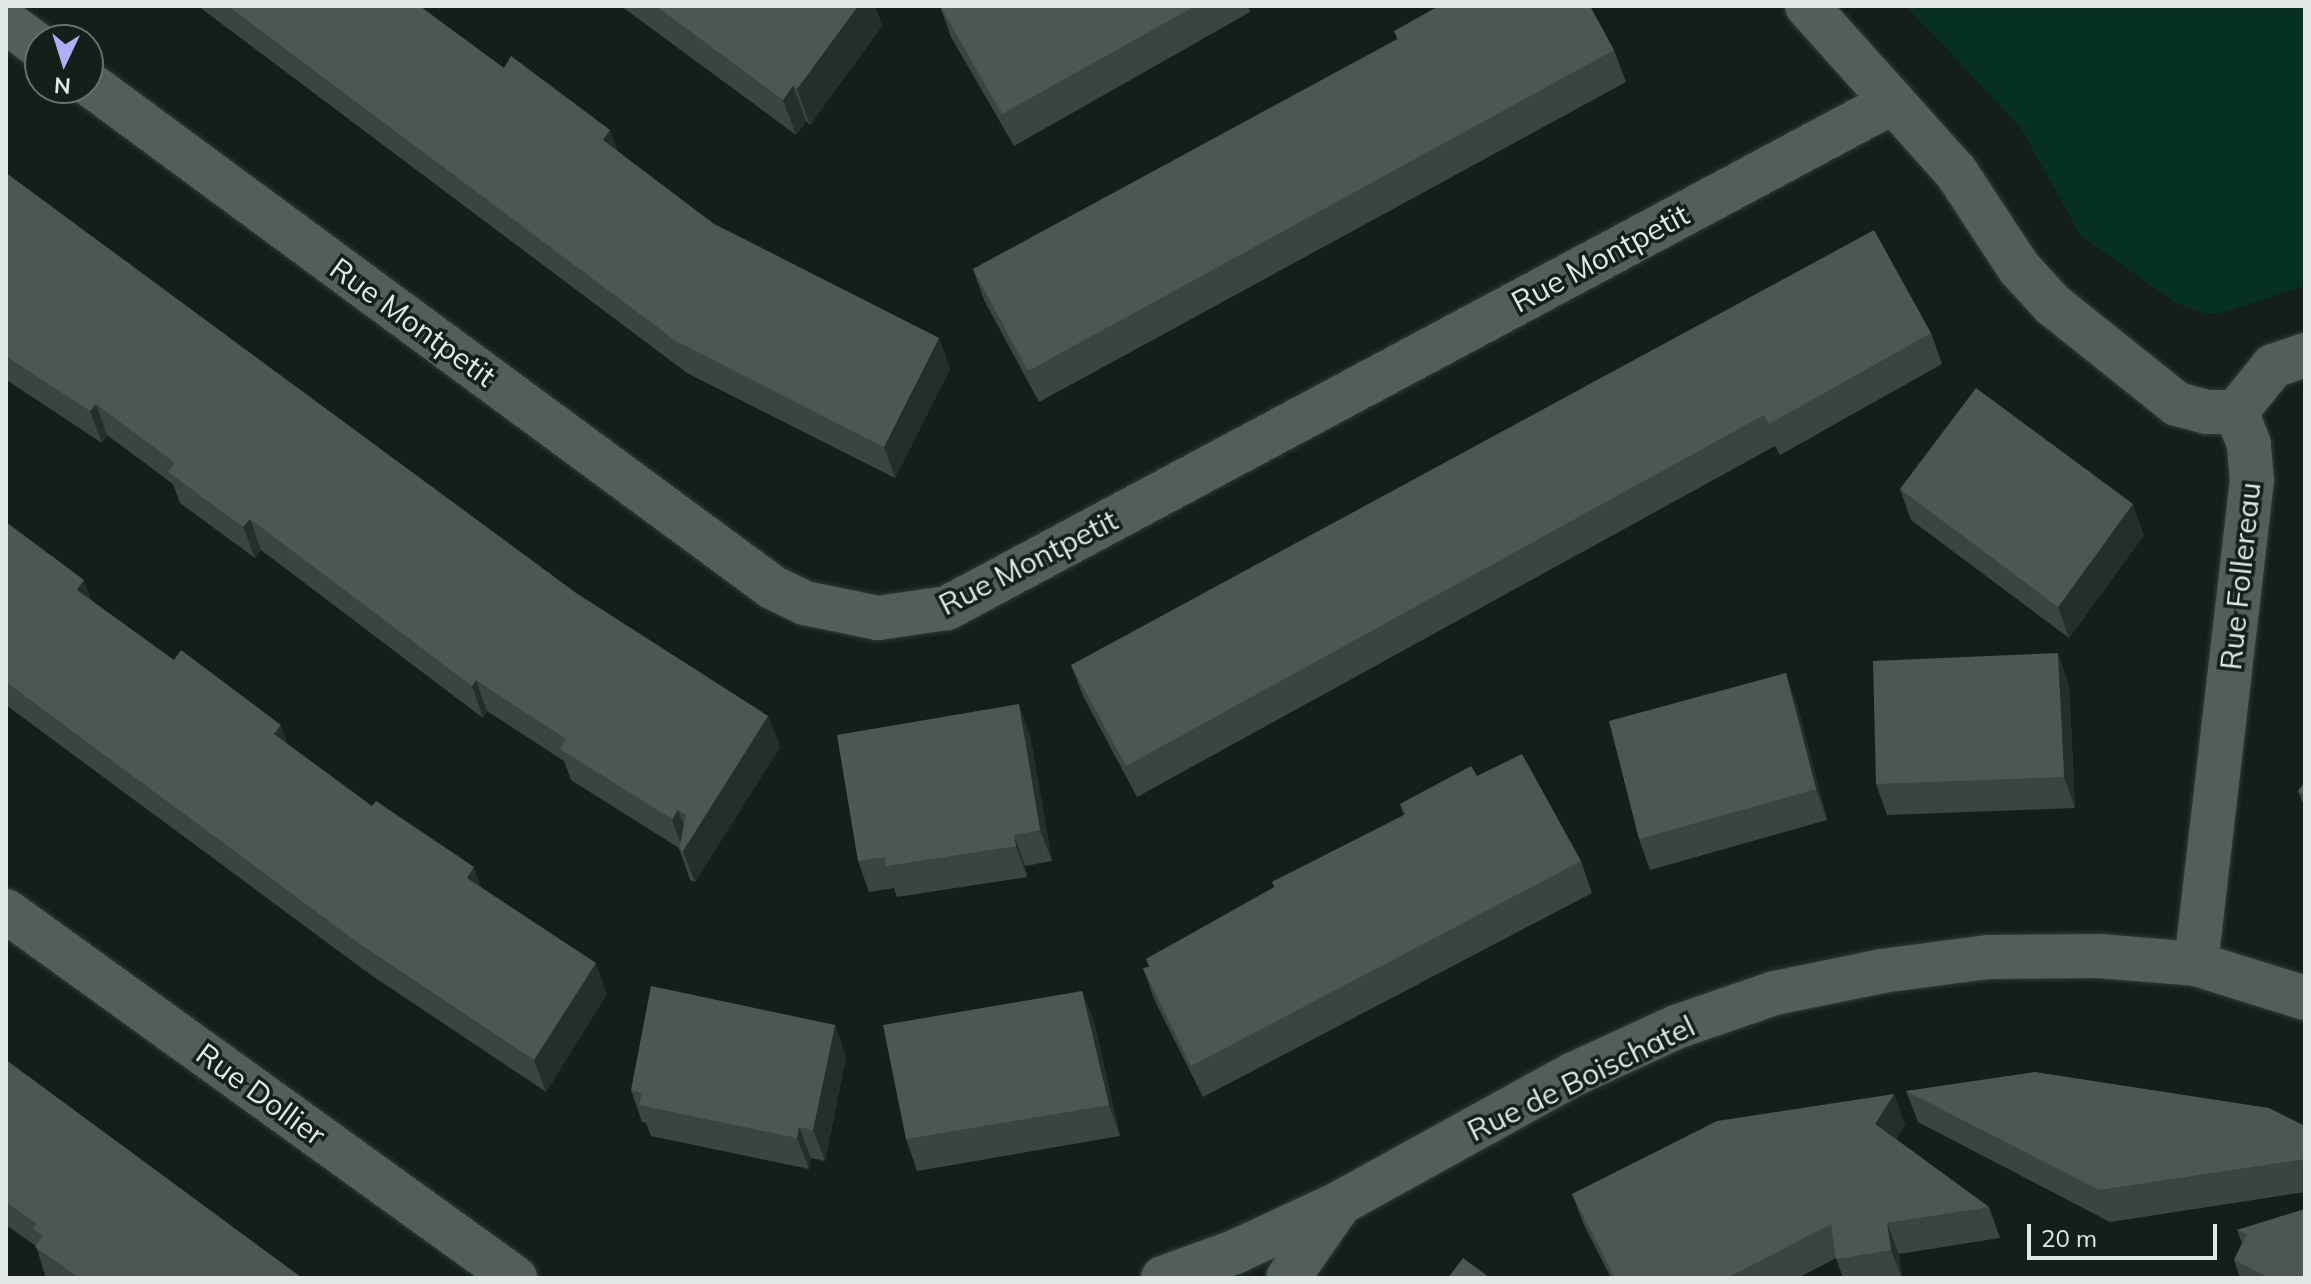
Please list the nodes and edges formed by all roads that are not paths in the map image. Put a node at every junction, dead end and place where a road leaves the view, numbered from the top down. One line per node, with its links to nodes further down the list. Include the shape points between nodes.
1 (1807, 6): 5 (street)
2 (6, 22): 3 (street)
3 (24, 35)
4 (104, 95): 5 (street, Rue Montpetit, via 772,587 805,603 878,618 947,608)
5 (1893, 102): 7 (street, via 1956,172 2019,268 2053,305 2177,404)
6 (2305, 355): 7 (street, via 2273,366)
7 (2236, 412): 9 (street, Rue Follereau, via 2249,444 2252,481)
8 (6, 911): 12 (street, Rue Dollier)
9 (2196, 964): 10 (street, Rue de Boischatel); 11 (street, Rue de Boischatel, via 2099,956 1988,957 1775,993 1676,1027 1574,1074)
10 (2305, 998)
11 (1340, 1203): 13 (street, Rue de Boischatel, via 1237,1251); 14 (street, Rue de Boischatel)
12 (515, 1278)
13 (1163, 1278)
14 (1288, 1278)

